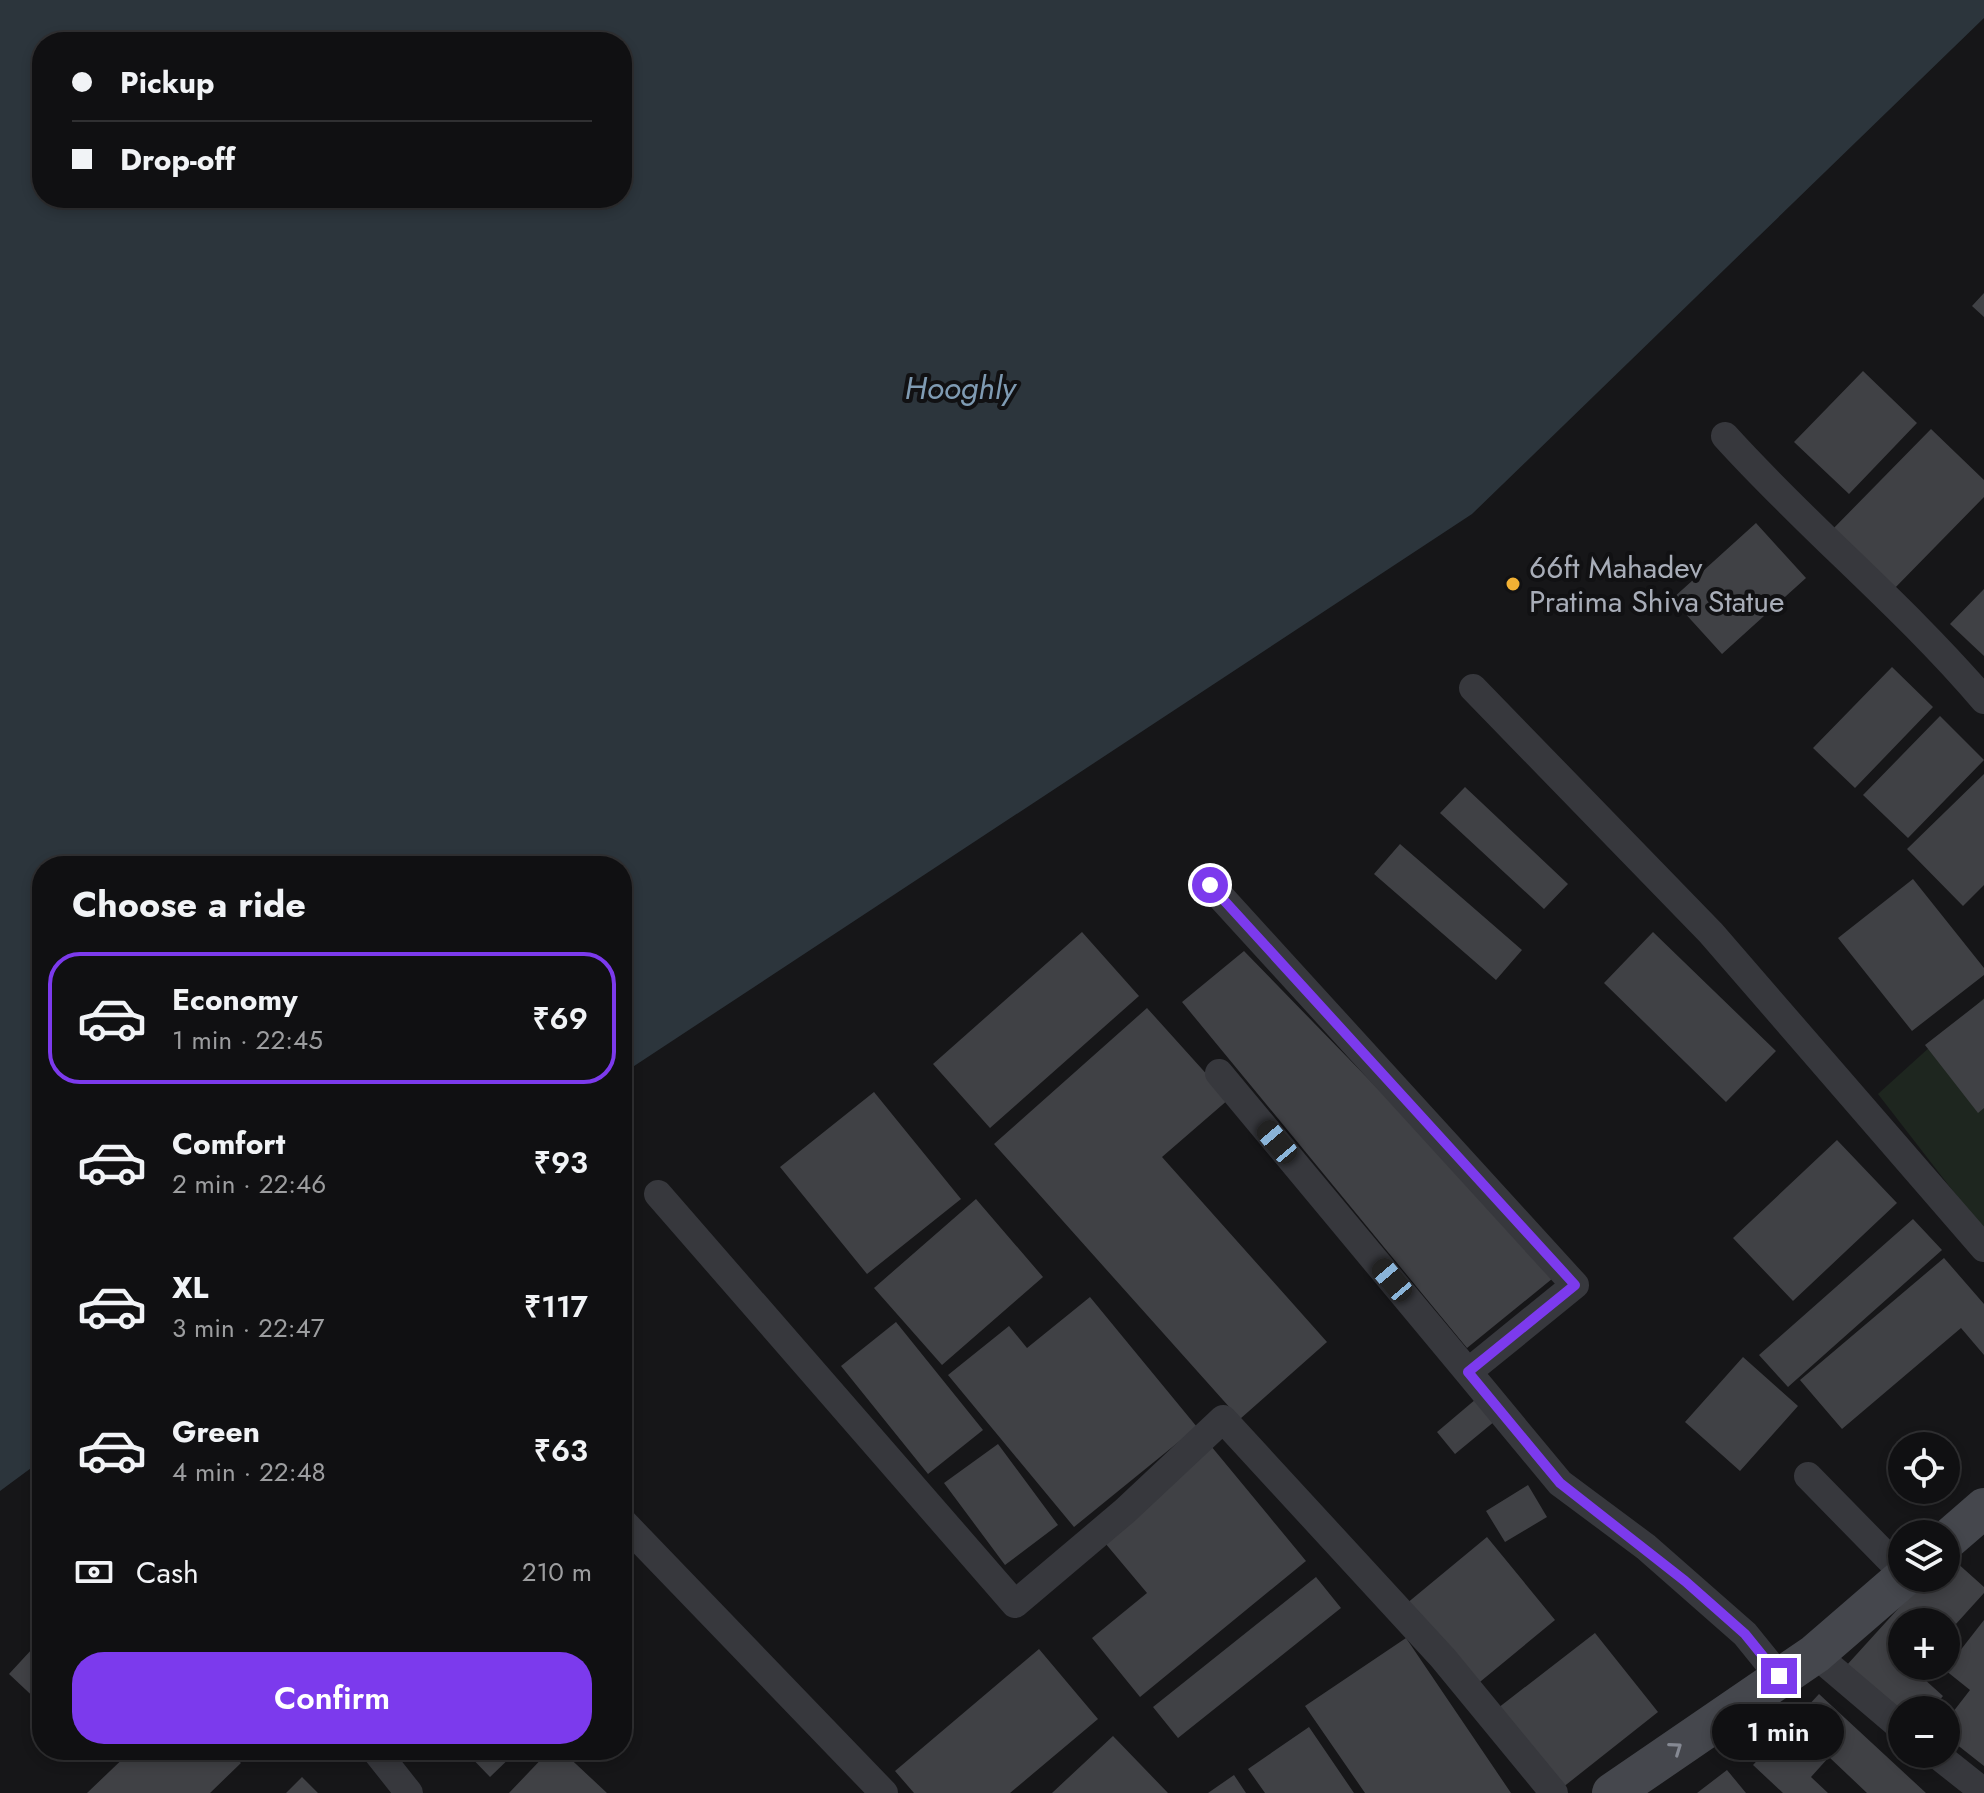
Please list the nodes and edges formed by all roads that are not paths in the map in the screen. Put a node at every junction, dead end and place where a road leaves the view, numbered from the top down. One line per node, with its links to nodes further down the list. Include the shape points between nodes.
1 (1725, 436): 3 (street, via 1784,502 1948,657)
2 (1473, 688): 7 (street, via 1711,933)
3 (1984, 700)
4 (1210, 885): 8 (street, via 1575,1285)
5 (1219, 1073): 8 (street)
6 (658, 1194): 24 (street, via 1015,1604 1223,1419 1443,1658)
7 (1984, 1248)
8 (1468, 1372): 16 (street, via 1560,1483 1646,1547 1734,1624)
9 (1808, 1476): 13 (street)
10 (1984, 1508): 11 (main road)
11 (1960, 1529)
12 (632, 1531): 23 (street)
13 (1888, 1558)
14 (1888, 1591): 15 (main road)
15 (1815, 1654): 16 (main road); 17 (street)
16 (1779, 1676): 20 (main road, one-way to 16)
17 (1888, 1716)
18 (383, 1760): 22 (street)
19 (1954, 1768): 21 (street)
20 (1625, 1789)
21 (1984, 1792)
22 (409, 1793)
23 (884, 1793)
24 (1554, 1793)

